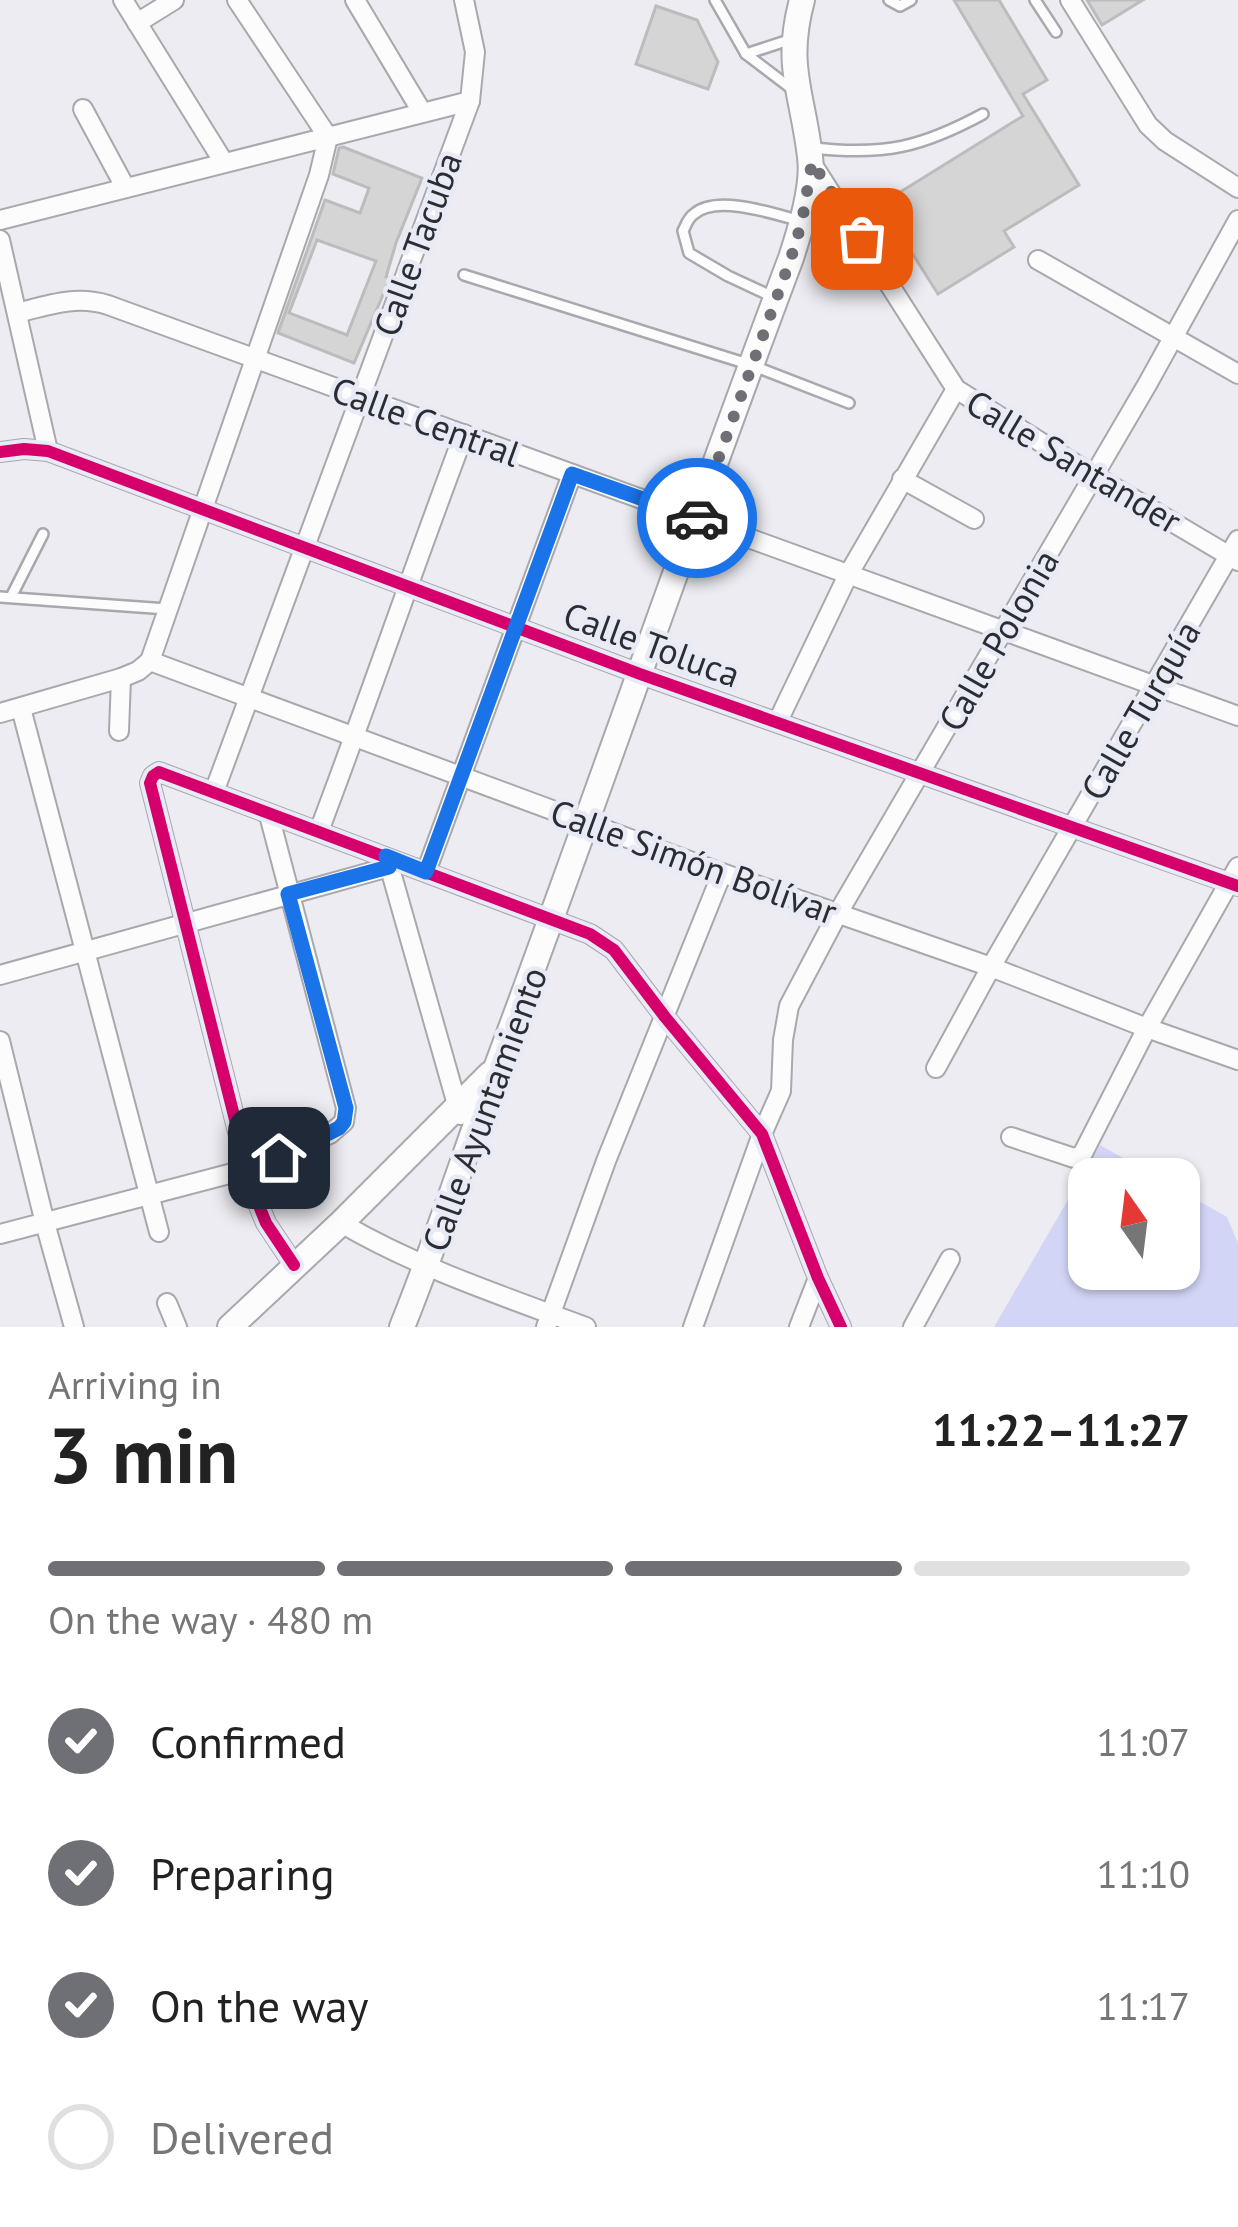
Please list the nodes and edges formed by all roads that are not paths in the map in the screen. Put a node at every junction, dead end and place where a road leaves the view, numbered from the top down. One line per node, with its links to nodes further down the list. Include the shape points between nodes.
1 (123, 0): 12 (street)
2 (174, 0): 12 (street)
3 (237, 0): 21 (street)
4 (355, 0): 19 (street)
5 (464, 0): 17 (street, Calle Tacuba, via 475,52)
6 (802, 0): 14 (main road, Calle Ayuntamiento)
7 (889, 0): 8 (lane)
8 (911, 0)
9 (1035, 0): 13 (lane)
10 (1070, 0): 25 (street, via 1148,125)
11 (719, 3): 15 (lane)
12 (137, 23): 23 (street)
13 (1056, 32)
14 (793, 39): 15 (lane); 16 (main road, Calle Ayuntamiento)
15 (746, 54): 16 (lane)
16 (797, 92): 22 (main road, Calle Ayuntamiento)
17 (470, 101): 19 (street); 39 (street, Calle Tacuba)
18 (83, 109): 24 (street)
19 (422, 112): 21 (street)
20 (983, 114): 22 (lane, via 888,151)
21 (328, 137): 23 (street); 35 (street)
22 (810, 155): 28 (main road, Calle Ayuntamiento); 38 (street, Calle Santander)
23 (224, 161): 24 (street)
24 (125, 187): 26 (street)
25 (1238, 188)
26 (0, 220)
27 (1238, 220): 34 (street, Calle Polonia)
28 (802, 221): 32 (main road, Calle Ayuntamiento); 32 (lane, via 713,206 694,213 683,231 688,253)
29 (0, 240): 33 (street)
30 (1038, 260): 34 (street)
31 (464, 275): 36 (lane)
32 (776, 298): 36 (main road, Calle Ayuntamiento)
33 (17, 314): 35 (street, Calle Central, via 95,301); 42 (street)
34 (1172, 336): 37 (street); 45 (street, Calle Polonia)
35 (254, 357): 39 (street, Calle Central); 47 (street)
36 (751, 365): 40 (lane); 48 (main road, Calle Ayuntamiento)
37 (1238, 374)
38 (956, 389): 45 (street, Calle Santander); 46 (street)
39 (360, 396): 41 (street, Calle Central); 51 (street, Calle Tacuba)
40 (849, 403)
41 (464, 434): 44 (street, Calle Central); 54 (street)
42 (48, 451): 43 (street); 47 (street, Calle Toluca)
43 (0, 452)
44 (572, 474): 48 (street, Calle Central); 57 (street)
45 (1093, 475): 52 (street, Calle Santander); 58 (street, Calle Polonia)
46 (902, 479): 49 (street); 53 (street)
47 (202, 509): 51 (street, Calle Toluca); 56 (street)
48 (697, 518): 53 (street, Calle Central); 60 (main road, Calle Ayuntamiento)
49 (974, 519)
50 (43, 534): 55 (lane)
51 (304, 546): 54 (street, Calle Toluca); 63 (street, Calle Tacuba)
52 (1235, 552): 62 (street, Calle Turquía)
53 (848, 575): 58 (street, Calle Central); 67 (street)
54 (406, 585): 57 (street, Calle Toluca); 69 (street)
55 (5, 597): 56 (lane)
56 (167, 610): 59 (street)
57 (514, 626): 60 (street, Calle Toluca); 71 (street)
58 (1004, 630): 62 (street, Calle Central); 70 (street, Calle Polonia)
59 (151, 661): 61 (street); 63 (street, Calle Simón Bolívar)
60 (640, 674): 67 (street, Calle Toluca); 74 (main road, Calle Ayuntamiento)
61 (121, 678): 64 (street); 68 (street)
62 (1155, 687): 66 (street, Calle Central); 75 (street, Calle Turquía)
63 (248, 698): 69 (street, Calle Simón Bolívar); 72 (street, Calle Tacuba)
64 (21, 708): 65 (street); 85 (street)
65 (0, 713)
66 (1238, 716)
67 (778, 721): 70 (street, Calle Toluca)
68 (118, 731)
69 (355, 737): 71 (street, Calle Simón Bolívar); 76 (street)
70 (921, 772): 75 (street, Calle Toluca); 82 (street, Calle Polonia)
71 (461, 776): 74 (street, Calle Simón Bolívar); 78 (street)
72 (214, 792): 73 (street); 84 (street, via 163,772 150,783)
73 (269, 815): 76 (street); 81 (street)
74 (587, 821): 79 (street, Calle Simón Bolívar); 83 (main road, Calle Ayuntamiento)
75 (1073, 825): 80 (street, Calle Toluca); 86 (street, Calle Turquía)
76 (319, 831): 77 (street)
77 (388, 862): 78 (street); 81 (street); 94 (street)
78 (426, 872): 83 (street)
79 (722, 872): 82 (street, Calle Simón Bolívar); 88 (street)
80 (1235, 878): 89 (street)
81 (288, 894): 84 (street); 98 (street, via 345,1115 339,1128)
82 (838, 913): 86 (street, Calle Simón Bolívar); 95 (street, Calle Polonia, via 789,1006 781,1091)
83 (552, 921): 88 (street, via 614,950); 92 (main road, Calle Ayuntamiento)
84 (186, 923): 85 (street); 98 (street)
85 (86, 951): 87 (street); 99 (street)
86 (991, 967): 89 (street, Calle Simón Bolívar); 93 (street, Calle Turquía)
87 (0, 976)
88 (665, 1017): 95 (street); 109 (street)
89 (1147, 1028): 91 (street, Calle Simón Bolívar); 96 (street, via 1082,1155)
90 (0, 1041): 100 (street)
91 (1238, 1060)
92 (496, 1067): 94 (main road); 97 (main road, Calle Ayuntamiento)
93 (936, 1068)
94 (458, 1107): 97 (street); 101 (main road)
95 (762, 1134): 107 (street); 115 (street, Calle Polonia)
96 (1011, 1137)
97 (469, 1142): 106 (main road, Calle Ayuntamiento)
98 (248, 1169): 99 (street); 105 (street, via 259,1208)
99 (149, 1195): 100 (street); 102 (street)
100 (44, 1222): 103 (street); 110 (street)
101 (340, 1223): 105 (main road); 106 (street)
102 (159, 1232)
103 (0, 1234)
104 (950, 1258): 118 (street)
105 (294, 1265): 112 (main road)
106 (427, 1267): 109 (street); 113 (main road, Calle Ayuntamiento)
107 (818, 1278): 116 (street); 117 (street)
108 (167, 1303): 111 (street)
109 (548, 1320): 114 (street)
110 (74, 1327)
111 (177, 1327)
112 (230, 1327)
113 (402, 1327)
114 (586, 1327)
115 (693, 1327)
116 (799, 1327)
117 (842, 1327)
118 (913, 1327)

